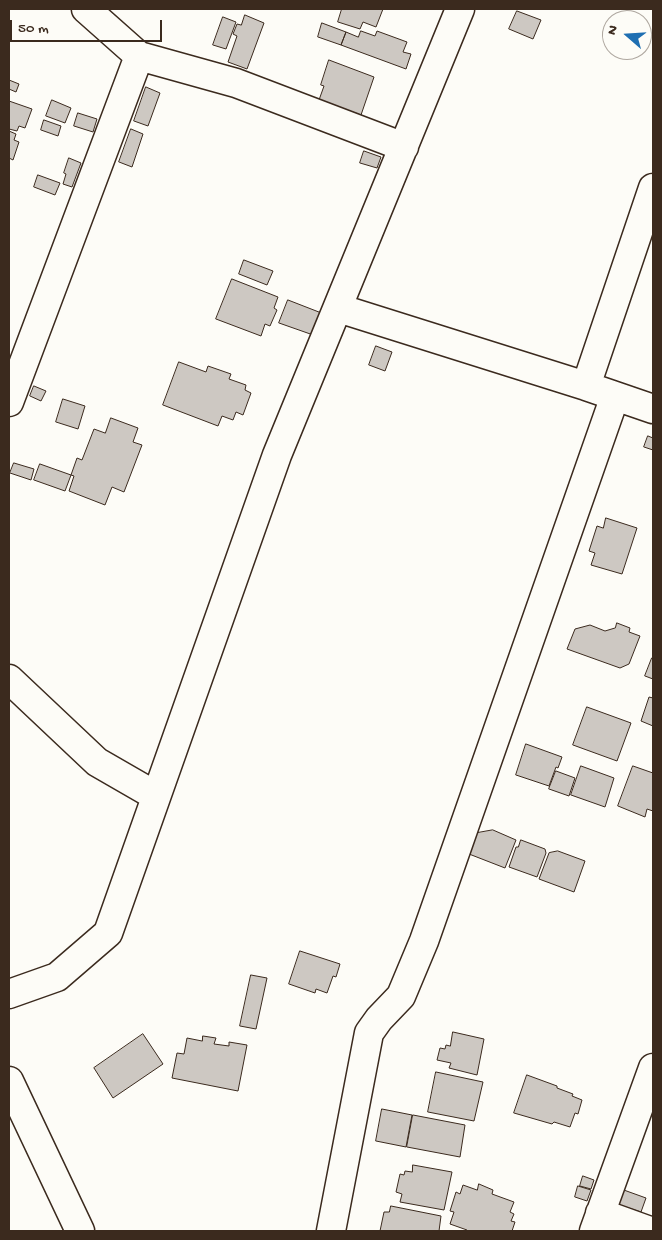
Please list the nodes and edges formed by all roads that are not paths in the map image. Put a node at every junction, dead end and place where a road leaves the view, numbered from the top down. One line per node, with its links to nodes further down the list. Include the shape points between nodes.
1 (86, 9): 3 (street)
2 (460, 9): 4 (street)
3 (139, 56): 4 (street, via 236,83); 9 (street)
4 (404, 147): 6 (street)
5 (653, 188): 7 (street)
6 (338, 308): 7 (street); 12 (street, via 277,455)
7 (586, 386): 8 (street)
8 (615, 396): 10 (street); 18 (street, via 424,941 400,996 369,1032)
9 (9, 402)
10 (653, 409)
11 (9, 679): 12 (street, via 97,762)
12 (156, 796): 13 (street, via 108,933 57,977)
13 (9, 994)
14 (653, 1068): 16 (street)
15 (9, 1082): 17 (street)
16 (597, 1222): 19 (street)
17 (80, 1231)
18 (331, 1231)
19 (650, 1231)

